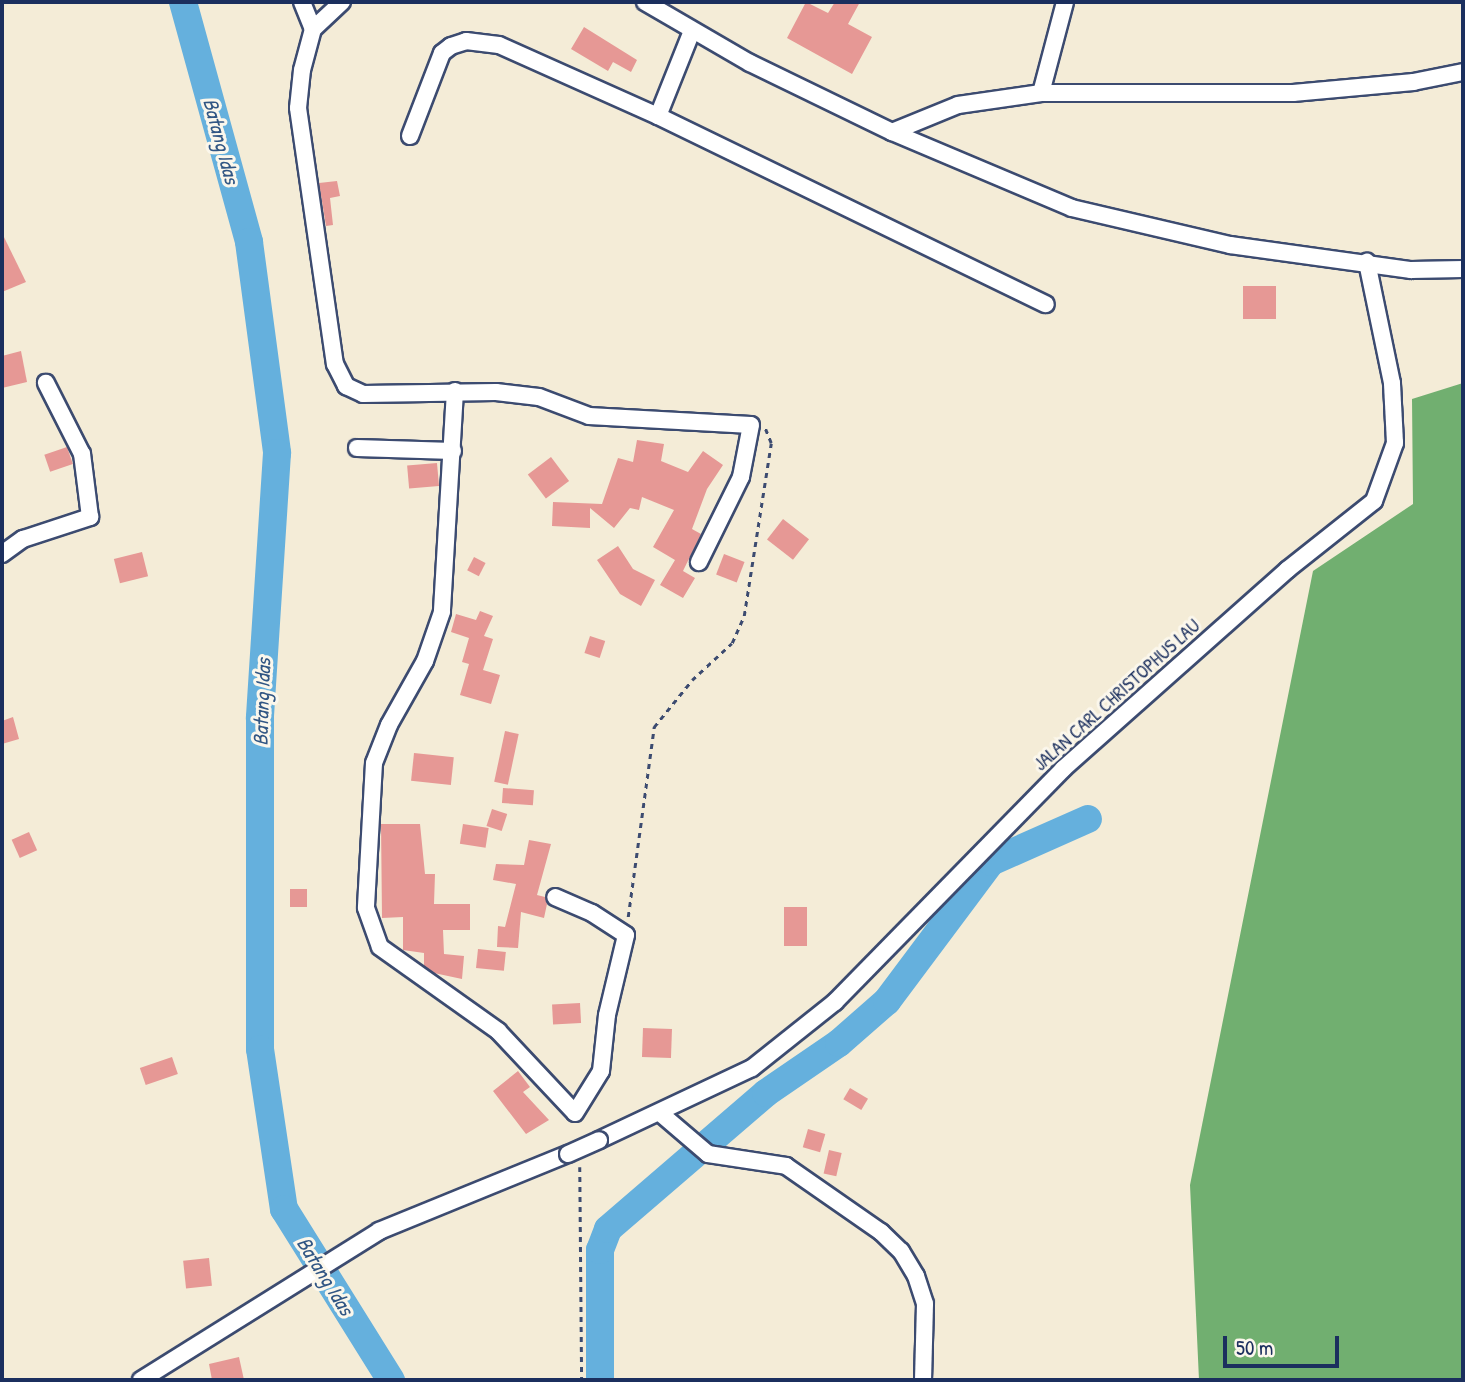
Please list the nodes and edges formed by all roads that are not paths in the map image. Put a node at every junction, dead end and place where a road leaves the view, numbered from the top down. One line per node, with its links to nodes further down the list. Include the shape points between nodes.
1 (302, 2): 5 (street)
2 (342, 2): 5 (street)
3 (645, 2): 6 (street)
4 (1065, 2): 8 (street)
5 (313, 29): 16 (street, via 298,108 335,364 346,386 363,394)
6 (692, 31): 9 (street); 10 (street)
7 (1463, 72): 8 (street, via 1413,82 1293,93)
8 (1041, 93): 10 (street, via 958,105)
9 (658, 116): 11 (street, via 499,45 466,41 442,53); 14 (street)
10 (892, 132): 12 (street, via 1072,208 1230,245)
11 (410, 136)
12 (1367, 262): 13 (street, via 1411,270); 22 (street, JALAN CARL CHRISTOPHUS LAU, via 1392,383 1395,443 1374,500 1287,570 1063,769 835,1002 752,1068)
13 (1463, 269)
14 (1046, 304)
15 (46, 383): 19 (street, via 82,454 90,517 23,539)
16 (456, 391): 18 (street); 20 (street, via 539,397 589,416 751,425 741,477)
17 (357, 448): 18 (street)
18 (453, 452): 21 (street, via 442,612 425,661 389,725 374,763 366,908 370,931 392,958 498,1031 575,1113 601,1071 607,1015 626,935)
19 (2, 554)
20 (699, 562)
21 (555, 897)
22 (660, 1113): 23 (street, JALAN CARL CHRISTOPHUS LAU, bridge, via 379,1231); 24 (street, via 702,1150 786,1166 901,1251 925,1304)
23 (141, 1380)
24 (922, 1380)

